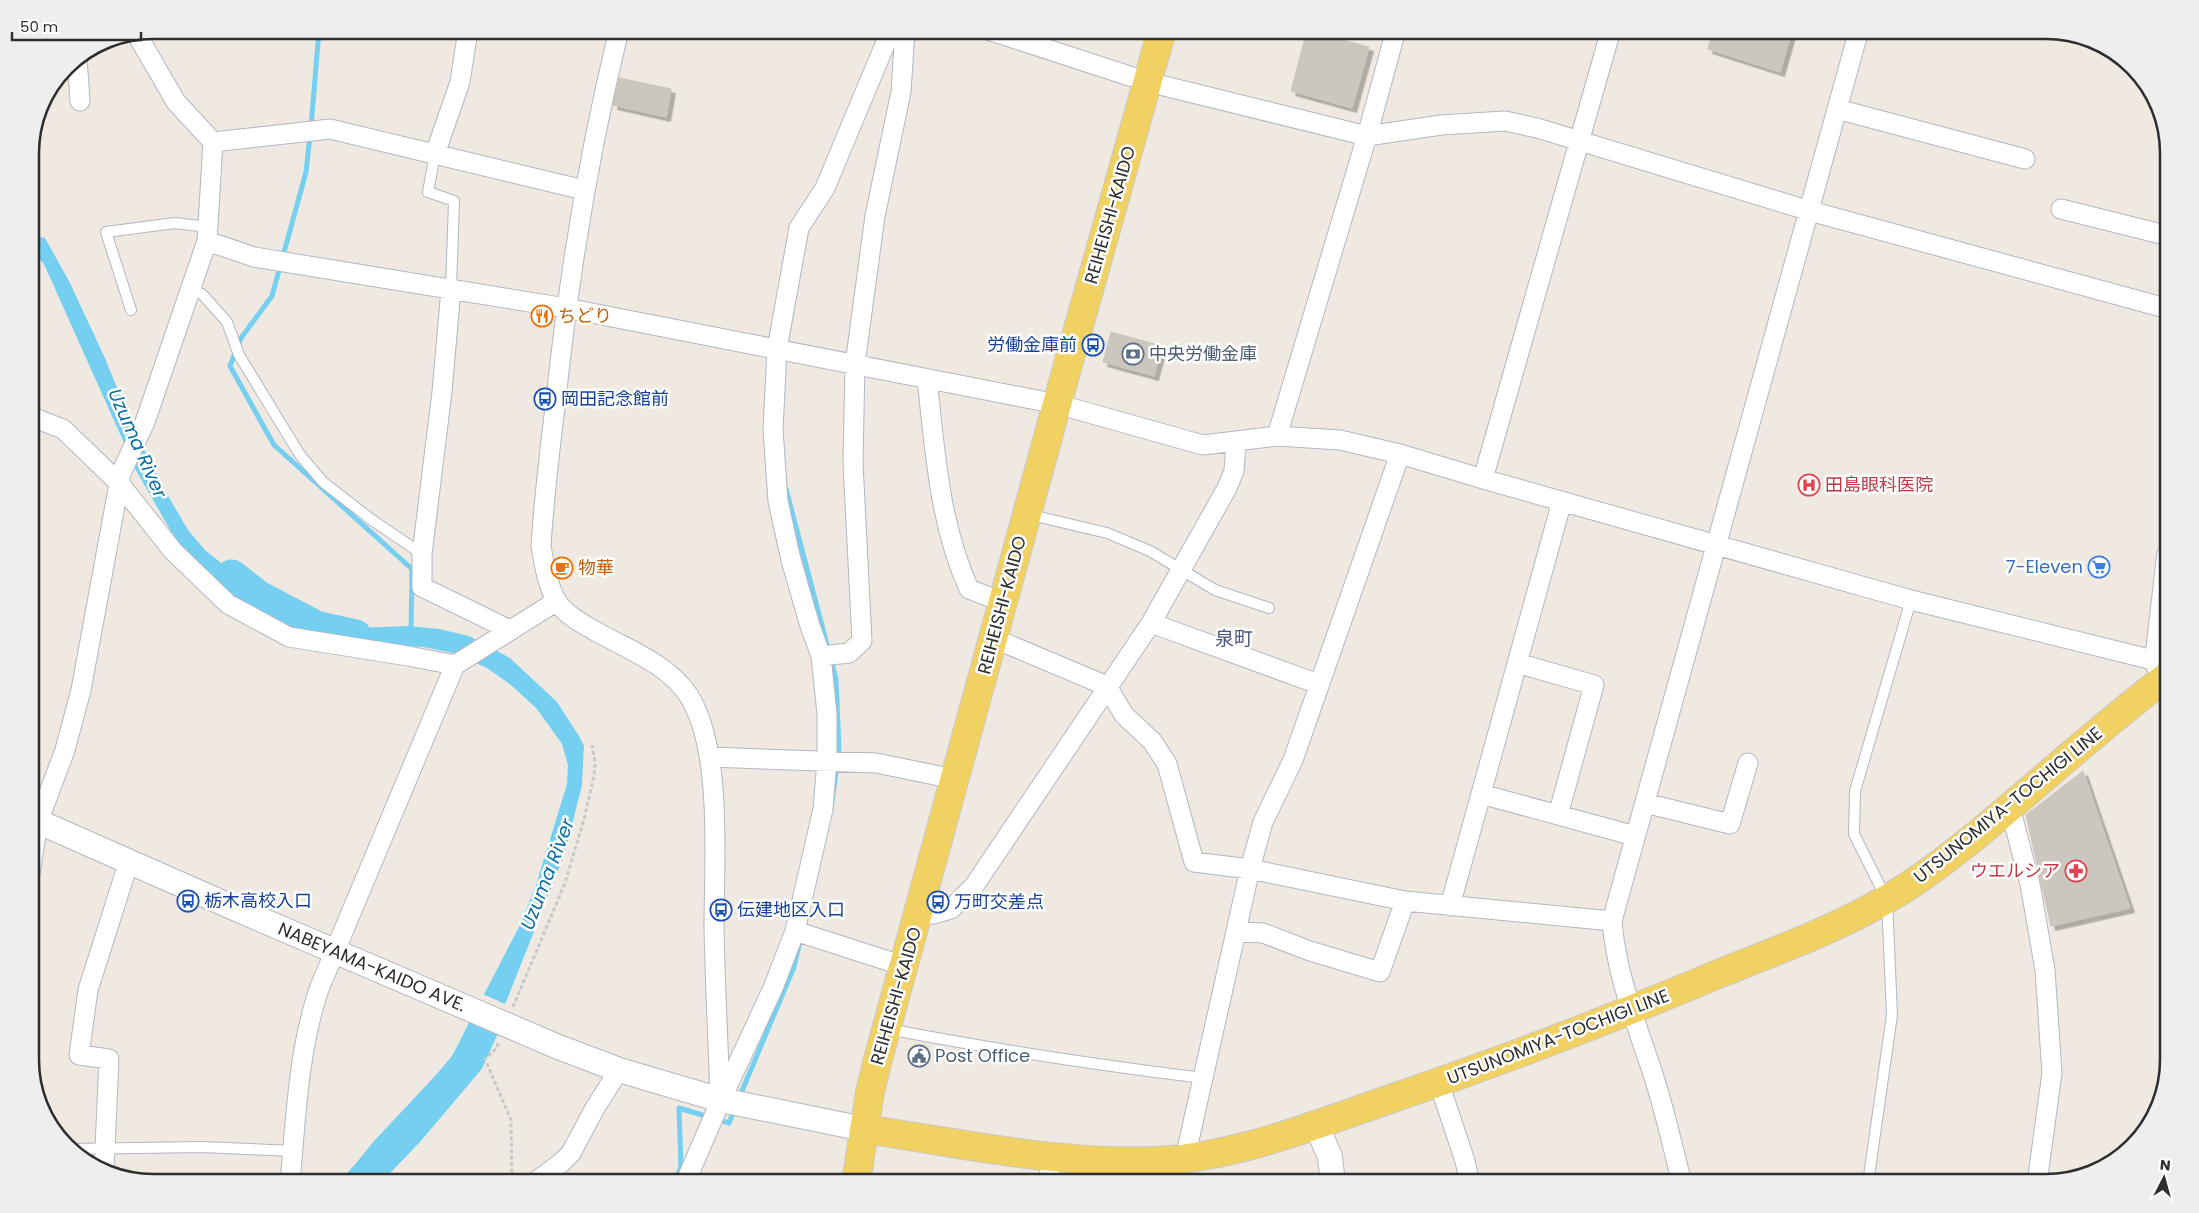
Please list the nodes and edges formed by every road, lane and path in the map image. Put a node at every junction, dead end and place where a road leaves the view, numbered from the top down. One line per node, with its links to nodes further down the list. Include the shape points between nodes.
1 (467, 39): 18 (street, via 460,82)
2 (616, 39): 20 (street)
3 (886, 39): 30 (street, via 825,188 799,228)
4 (904, 39): 31 (street, via 901,92 875,216)
5 (1016, 39): 12 (street)
6 (1160, 39): 12 (main road, REIHEISHI-KAIDO)
7 (1394, 39): 15 (street)
8 (1609, 39): 17 (street)
9 (1856, 39): 14 (street)
10 (140, 40): 16 (street, via 176,102)
11 (78, 67): 13 (street)
12 (1148, 82): 15 (street); 33 (main road, REIHEISHI-KAIDO)
13 (80, 100)
14 (1837, 109): 19 (street); 22 (street)
15 (1367, 136): 17 (street, via 1441,125 1505,121); 35 (street)
16 (213, 142): 18 (street, via 330,129); 23 (street)
17 (1580, 143): 22 (street); 39 (street)
18 (435, 154): 20 (street); 25 (lane, via 428,192 454,201)
19 (2025, 159)
20 (584, 190): 28 (street)
21 (2061, 210): 24 (street)
22 (1810, 211): 27 (street); 42 (street)
23 (207, 234): 25 (street, via 254,257); 26 (street); 29 (lane, via 175,223 106,232)
24 (2160, 234)
25 (451, 289): 28 (street); 43 (street)
26 (190, 290): 38 (street, via 145,422); 43 (lane, via 202,294 227,322 239,354 300,455 317,475 372,520)
27 (2160, 307)
28 (566, 308): 30 (street); 46 (street, via 542,546 546,576)
29 (131, 310)
30 (777, 349): 31 (street); 52 (street, via 773,430 778,501 810,626)
31 (855, 364): 32 (street); 52 (street, via 853,462 862,641 849,653)
32 (927, 379): 33 (street); 47 (street, via 941,502 958,564 969,589)
33 (1057, 404): 36 (street, via 1203,445); 41 (main road, REIHEISHI-KAIDO)
34 (39, 424): 38 (street, via 63,429)
35 (1277, 436): 36 (street); 37 (street, via 1340,440)
36 (1236, 442): 44 (street, via 1234,471 1228,488)
37 (1400, 454): 39 (street); 57 (street)
38 (120, 478): 53 (street, via 173,551 228,604 289,638); 67 (street, via 66,750)
39 (1483, 479): 40 (street)
40 (1562, 501): 42 (street); 54 (street)
41 (1026, 514): 44 (lane, via 1107,533); 47 (main road, REIHEISHI-KAIDO)
42 (1716, 545): 45 (street); 65 (street)
43 (422, 554): 50 (street, via 422,587)
44 (1181, 570): 48 (lane, via 1215,590); 49 (street)
45 (1911, 600): 55 (street); 73 (lane, via 1855,791 1854,834)
46 (557, 601): 50 (street); 60 (street, via 578,622 651,660 672,676 688,695 697,713)
47 (1002, 602): 51 (main road, REIHEISHI-KAIDO)
48 (1269, 608)
49 (1151, 622): 57 (street); 58 (street)
50 (510, 630): 53 (street)
51 (992, 638): 58 (street); 63 (main road, REIHEISHI-KAIDO)
52 (821, 656): 61 (street, via 827,714)
53 (457, 663): 80 (street)
54 (1517, 663): 64 (street); 68 (street, via 1594,685)
55 (2160, 675)
56 (2160, 681): 66 (main road, UTSUNOMIYA-TOCHIGI LINE)
57 (1318, 684): 72 (street, via 1293,760 1263,822)
58 (1106, 686): 72 (street, via 1124,715 1152,741 1167,764 1194,862); 76 (street, via 974,886 951,909)
59 (592, 745): 83 (path, via 594,776 565,884)
60 (709, 757): 61 (street); 88 (street, via 714,801 714,927)
61 (827, 761): 63 (street, via 876,763); 78 (street, via 823,809)
62 (1748, 763): 65 (street, via 1730,824)
63 (954, 779): 76 (main road, REIHEISHI-KAIDO)
64 (1481, 794): 68 (street); 75 (street)
65 (1645, 803): 70 (street)
66 (2010, 807): 73 (main road, UTSUNOMIYA-TOCHIGI LINE); 107 (street, via 2030,884 2045,970 2052,1073)
67 (39, 809)
68 (1558, 815): 70 (street)
69 (39, 822): 71 (street, NABEYAMA-KAIDO AVE.)
70 (1636, 836): 77 (street)
71 (128, 861): 80 (street, NABEYAMA-KAIDO AVE.); 92 (street, via 88,990 79,1055 109,1058)
72 (1250, 868): 74 (street); 79 (street)
73 (1887, 900): 82 (main road, UTSUNOMIYA-TOCHIGI LINE, via 1823,931); 106 (lane, via 1892,1015)
74 (1405, 901): 75 (street); 79 (street, via 1380,972 1262,933)
75 (1450, 906): 77 (street)
76 (919, 914): 81 (main road, REIHEISHI-KAIDO)
77 (1612, 921): 82 (street, via 1614,948)
78 (795, 930): 81 (street); 88 (street, via 773,988)
79 (1236, 932): 86 (street)
80 (335, 951): 83 (street, NABEYAMA-KAIDO AVE.); 93 (street, via 309,1020 302,1054)
81 (904, 966): 84 (main road, REIHEISHI-KAIDO)
82 (1631, 1011): 87 (main road, UTSUNOMIYA-TOCHIGI LINE); 105 (street)
83 (504, 1024): 85 (street, NABEYAMA-KAIDO AVE.); 98 (path, via 497,1048 485,1060 511,1120)
84 (887, 1029): 86 (lane, via 1066,1060); 90 (main road, REIHEISHI-KAIDO)
85 (619, 1070): 88 (street, NABEYAMA-KAIDO AVE.); 99 (street, via 571,1153)
86 (1203, 1078): 96 (street)
87 (1439, 1082): 89 (main road, UTSUNOMIYA-TOCHIGI LINE); 104 (street)
88 (721, 1100): 90 (street, NABEYAMA-KAIDO AVE.); 100 (street)
89 (1316, 1124): 96 (main road, UTSUNOMIYA-TOCHIGI LINE); 103 (street, via 1330,1157)
90 (864, 1129): 94 (main road, UTSUNOMIYA-TOCHIGI LINE); 101 (main road, REIHEISHI-KAIDO)
91 (81, 1149): 92 (lane)
92 (105, 1149): 93 (lane, via 202,1147); 95 (street)
93 (293, 1151): 97 (street)
94 (1052, 1157): 96 (main road, UTSUNOMIYA-TOCHIGI LINE); 102 (street)
95 (104, 1163)
96 (1174, 1167)
97 (291, 1174)
98 (512, 1174)
99 (546, 1174)
100 (689, 1174)
101 (857, 1174)
102 (1049, 1174)
103 (1333, 1174)
104 (1468, 1174)
105 (1680, 1174)
106 (1869, 1174)
107 (2038, 1174)

